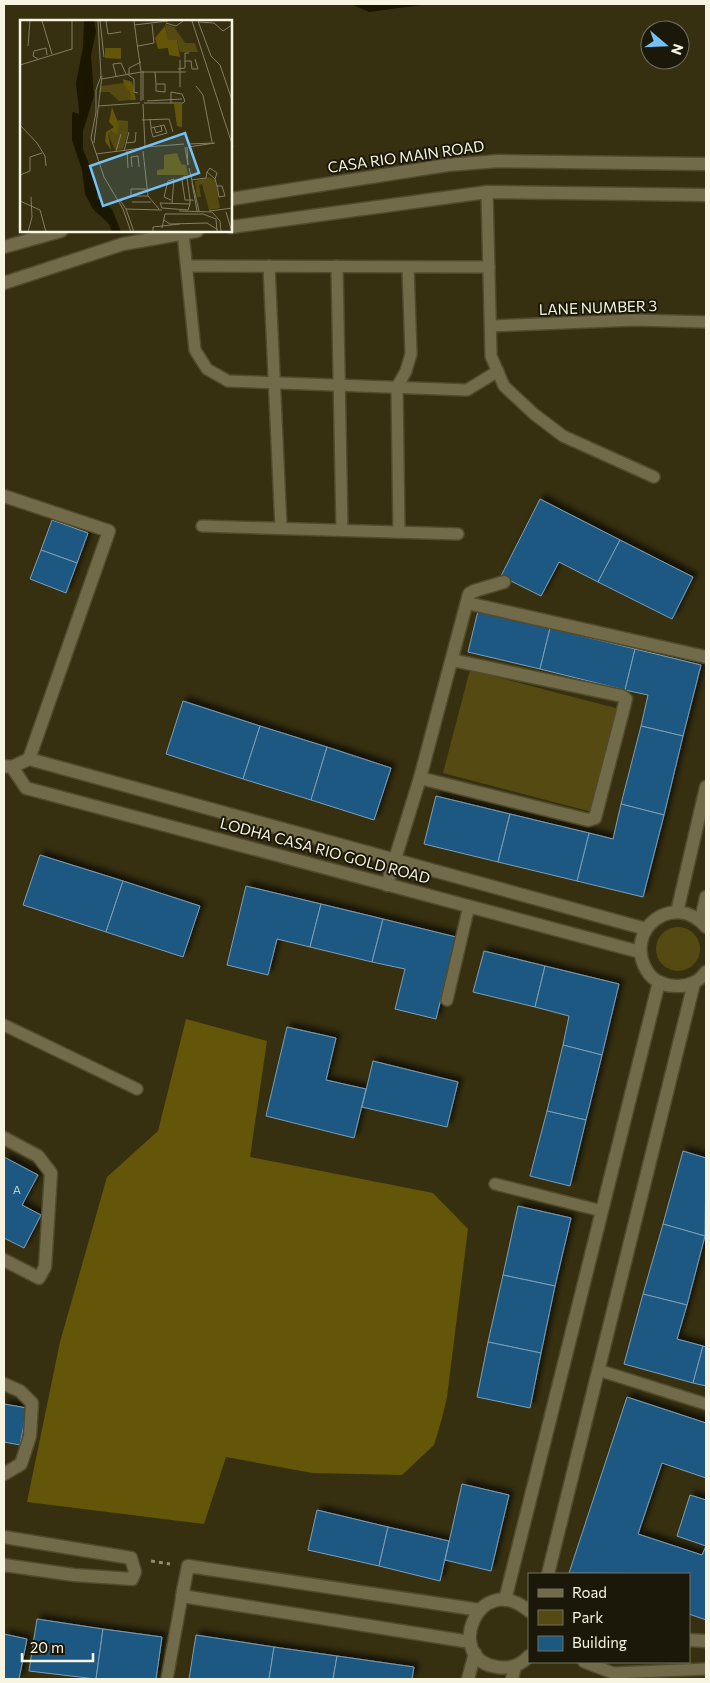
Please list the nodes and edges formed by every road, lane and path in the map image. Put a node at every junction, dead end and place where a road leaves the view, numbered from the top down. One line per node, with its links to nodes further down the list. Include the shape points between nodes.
1 (706, 164): 4 (street, CASA RIO MAIN ROAD, via 499,161 448,165)
2 (487, 192): 3 (street); 5 (street); 14 (lane)
3 (706, 194)
4 (232, 199)
5 (232, 227)
6 (57, 232): 9 (street)
7 (190, 232): 8 (street)
8 (183, 233): 10 (lane); 15 (street, via 123,244)
9 (4, 247)
10 (187, 266): 11 (lane); 19 (lane, via 195,350 207,370 228,381)
11 (269, 266): 12 (lane); 19 (lane)
12 (337, 266): 13 (lane); 20 (lane)
13 (408, 267): 14 (lane); 21 (lane, via 411,354)
14 (489, 267): 17 (lane)
15 (4, 283)
16 (706, 322): 17 (lane, LANE NUMBER 3, via 635,320)
17 (491, 326): 18 (lane, via 491,356)
18 (498, 371): 21 (lane, via 467,390); 22 (lane, via 504,386 563,436)
19 (275, 383): 20 (lane); 25 (lane)
20 (339, 385): 21 (lane); 26 (lane)
21 (397, 387): 27 (lane)
22 (654, 478)
23 (4, 496): 33 (street, via 109,531)
24 (202, 526): 25 (lane)
25 (281, 528): 26 (lane)
26 (342, 530): 27 (lane)
27 (399, 532): 28 (lane)
28 (458, 534)
29 (504, 582): 30 (street, via 474,591 469,594)
30 (467, 603): 31 (street); 32 (street)
31 (706, 657)
32 (452, 660): 35 (street); 35 (street, via 626,699 595,818 588,820)
33 (29, 759): 34 (street, LODHA CASA RIO GOLD ROAD); 37 (street, LODHA CASA RIO GOLD ROAD)
34 (8, 767): 38 (street, LODHA CASA RIO GOLD ROAD, via 26,788)
35 (420, 778): 37 (street)
36 (706, 787): 41 (street)
37 (395, 860): 38 (street); 43 (street, LODHA CASA RIO GOLD ROAD)
38 (387, 884): 40 (street, LODHA CASA RIO GOLD ROAD)
39 (706, 897): 42 (street)
40 (469, 906): 44 (street, LODHA CASA RIO GOLD ROAD); 47 (lane)
41 (678, 912): 42 (street, via 690,914); 43 (street, via 654,920)
42 (704, 924)
43 (646, 929): 44 (street)
44 (640, 952): 46 (street, via 649,974)
45 (702, 977): 46 (street, via 682,986); 54 (street)
46 (659, 982): 52 (street)
47 (447, 1000)
48 (4, 1025): 49 (lane)
49 (137, 1089)
50 (4, 1138): 53 (street, via 38,1156 51,1172 45,1267 39,1278)
51 (495, 1184): 52 (lane)
52 (602, 1211): 64 (street)
53 (4, 1260)
54 (598, 1370): 56 (lane); 62 (street)
55 (4, 1384): 57 (street, via 20,1391 32,1402 30,1436 21,1464)
56 (706, 1404)
57 (4, 1474)
58 (4, 1537): 59 (street)
59 (131, 1558): 60 (street, via 135,1572 132,1579); 61 (path)
60 (4, 1565)
61 (188, 1566): 63 (street); 65 (street)
62 (548, 1573)
63 (182, 1596): 69 (street); 75 (lane)
64 (505, 1600): 65 (street, via 489,1603); 66 (street, via 521,1604)
65 (480, 1610): 69 (street, via 470,1630)
66 (528, 1610)
67 (690, 1640): 68 (street)
68 (706, 1641)
69 (473, 1647): 72 (street, via 483,1661 493,1666); 76 (street)
70 (528, 1657): 72 (street)
71 (586, 1663): 74 (lane)
72 (515, 1666): 77 (street)
73 (706, 1669): 74 (lane)
74 (617, 1676)
75 (167, 1679)
76 (468, 1679)
77 (512, 1679)

